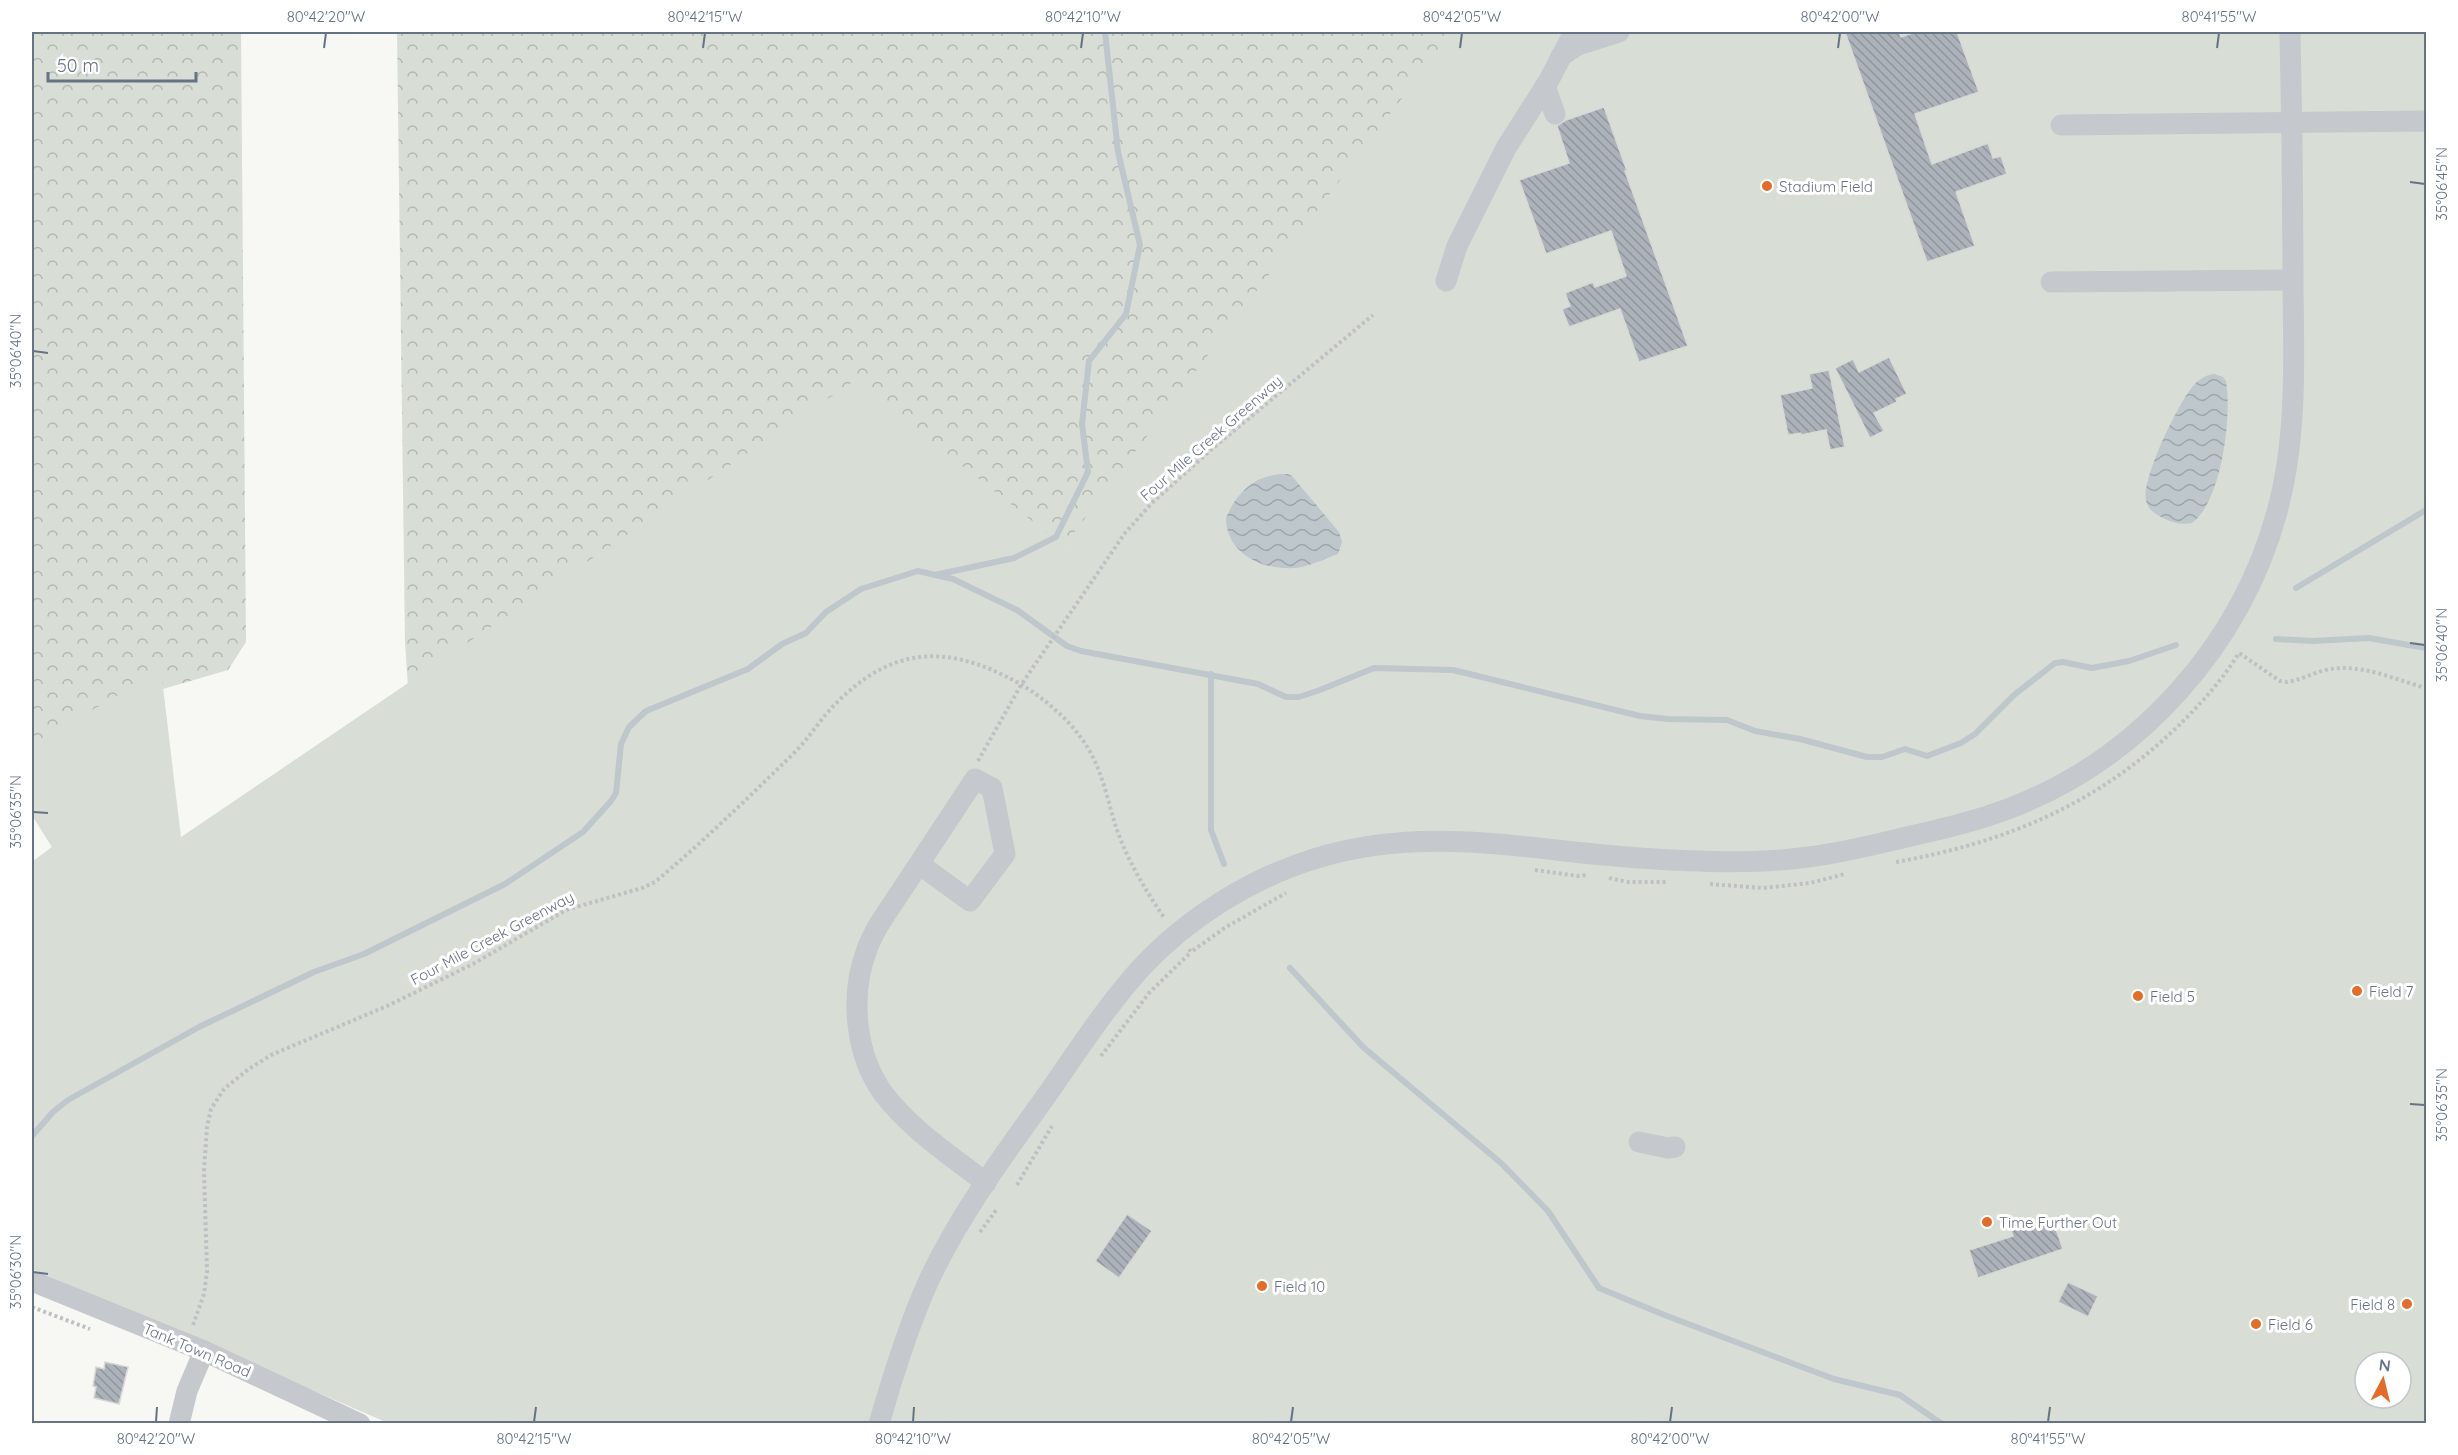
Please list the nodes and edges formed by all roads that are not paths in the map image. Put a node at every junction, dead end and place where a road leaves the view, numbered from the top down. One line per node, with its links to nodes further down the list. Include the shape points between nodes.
1 (1574, 32): 4 (street)
2 (1619, 32): 4 (street, via 1578,45)
3 (2290, 32): 8 (street)
4 (1561, 56): 5 (street)
5 (1545, 86): 6 (street); 11 (street, via 1506,148 1457,246)
6 (1555, 114)
7 (2427, 121): 8 (street)
8 (2292, 124): 9 (street); 10 (street)
9 (2061, 125)
10 (2293, 280): 12 (street); 16 (street, via 2292,430 2284,485 2267,545 2249,587 2207,657 2164,708 2111,753 2060,786 1987,817 1805,858 1652,859 1430,840 1341,852 1297,865 1217,905 1158,951 1094,1029)
11 (1446, 281)
12 (2051, 282)
13 (919, 864): 13 (street, via 975,778 992,789 1005,854 970,901); 16 (street, via 866,952 856,1006 860,1038 882,1091 902,1116)
14 (1639, 1142): 15 (street)
15 (1675, 1147)
16 (986, 1183): 21 (street, via 927,1285)
17 (32, 1281): 18 (street, Tank Town Road)
18 (204, 1352): 19 (street, via 187,1391); 20 (street, Tank Town Road)
19 (179, 1424)
20 (360, 1424)
21 (879, 1424)

